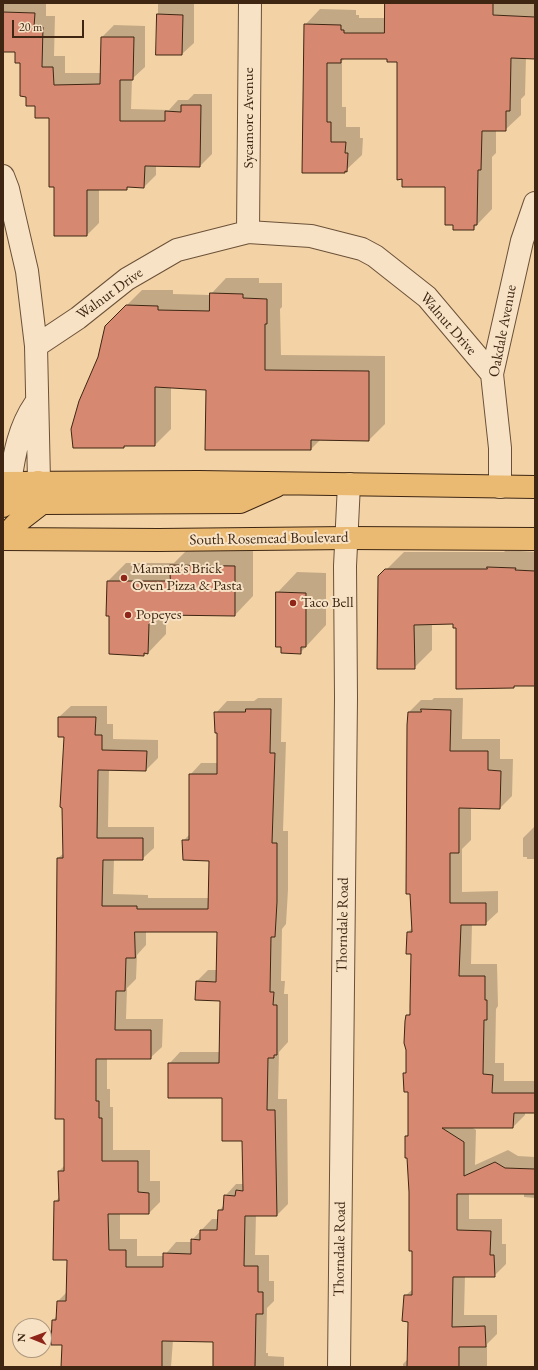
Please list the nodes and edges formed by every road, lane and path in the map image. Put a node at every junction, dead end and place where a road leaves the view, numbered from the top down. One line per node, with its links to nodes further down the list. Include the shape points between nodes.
1 (250, 3): 4 (street, Sycamore Avenue)
2 (3, 176): 5 (street, via 26,271)
3 (535, 203): 6 (street, Oakdale Avenue, via 520,249)
4 (248, 232): 5 (street, Walnut Drive, via 177,250 127,279 78,318); 6 (street, Walnut Drive, via 311,236 362,249 375,256 427,297)
5 (36, 346): 7 (street)
6 (492, 374): 12 (street, Oakdale Avenue, via 500,448)
7 (37, 401): 8 (street); 9 (street, via 27,416)
8 (39, 481): 9 (main road); 10 (main road); 14 (main road)
9 (7, 483)
10 (282, 483): 11 (main road); 15 (main road, via 240,502 42,502)
11 (349, 484): 12 (main road); 16 (street, Thorndale Road)
12 (500, 487): 13 (main road)
13 (535, 487)
14 (3, 506)
15 (3, 538): 16 (main road, South Rosemead Boulevard)
16 (348, 538): 17 (main road, South Rosemead Boulevard); 18 (street, Thorndale Road, via 345,566 346,714)
17 (535, 539)
18 (339, 1367)

